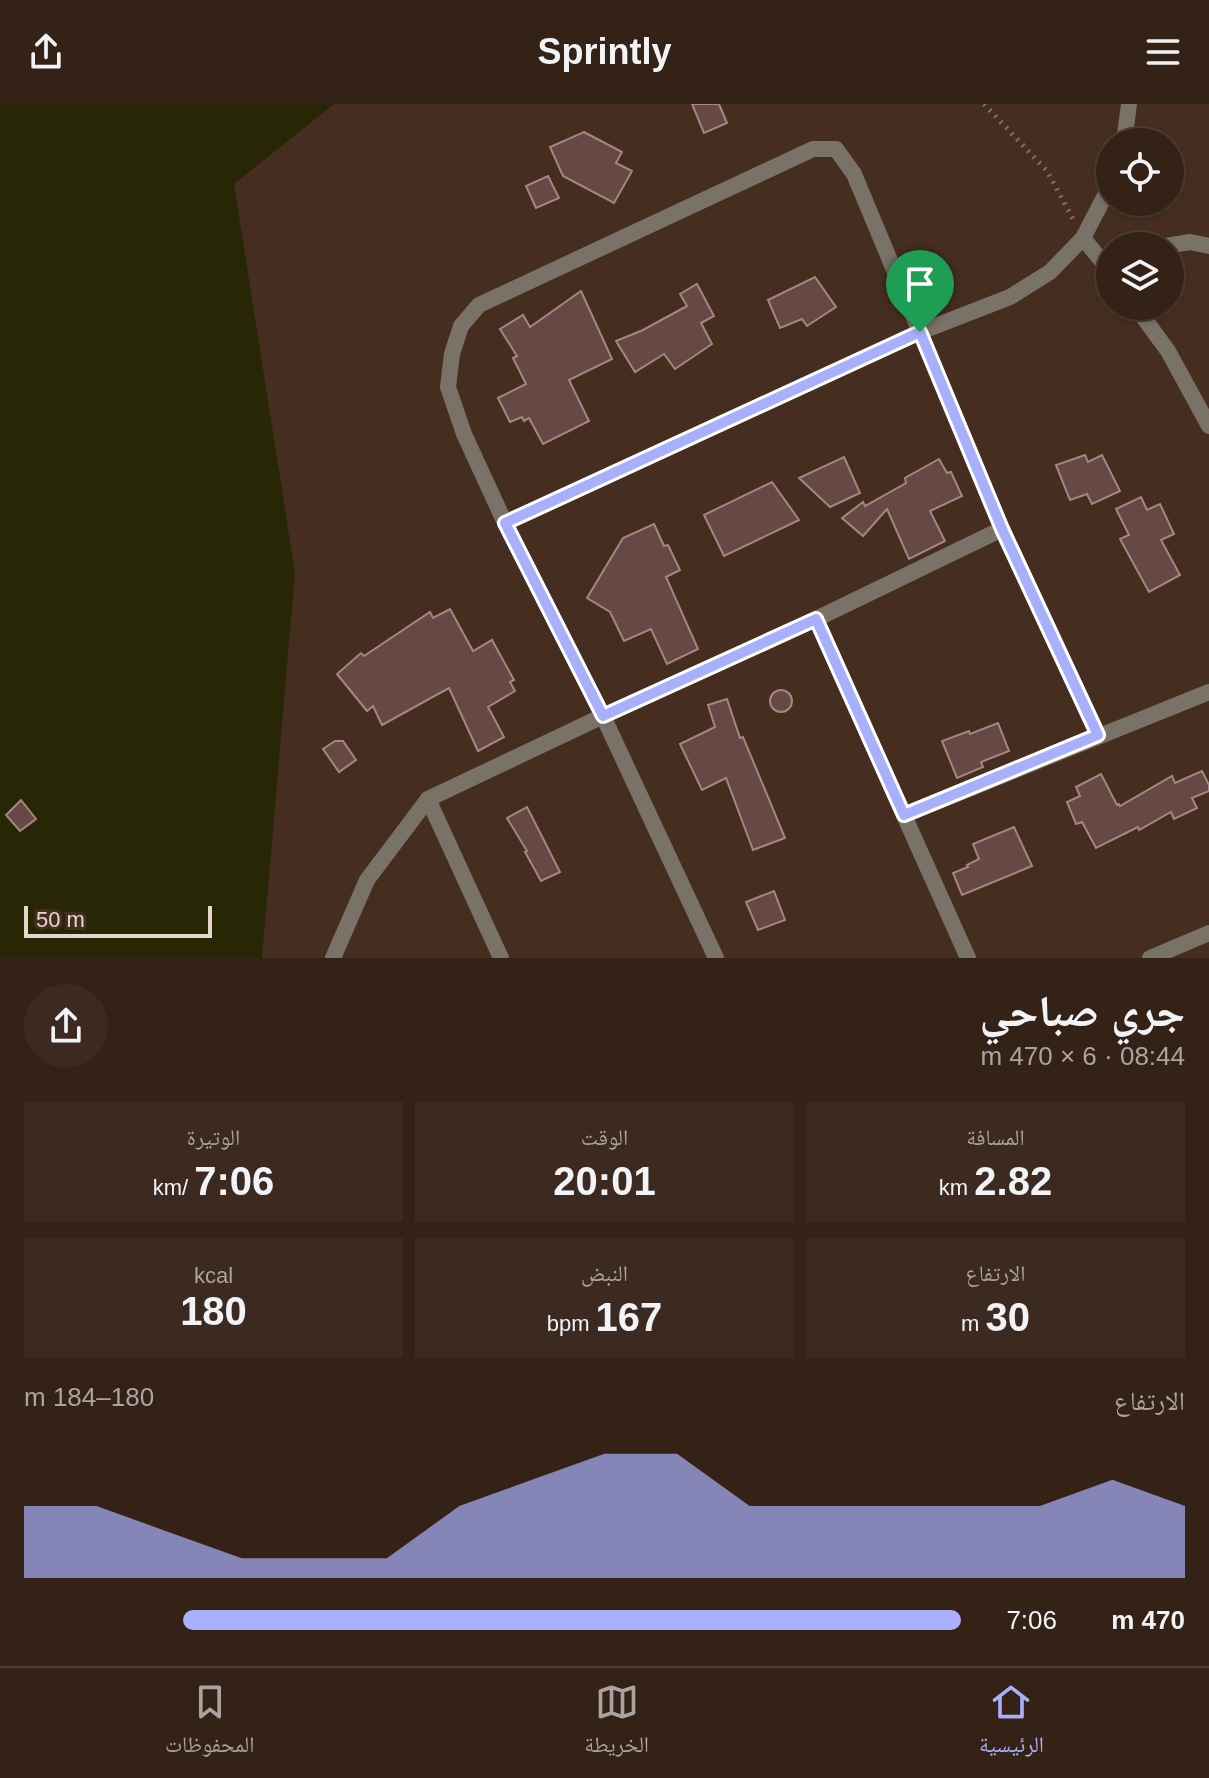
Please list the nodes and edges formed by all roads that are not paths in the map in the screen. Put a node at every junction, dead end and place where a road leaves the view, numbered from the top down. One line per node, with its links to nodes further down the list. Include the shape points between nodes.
1 (1129, 104): 2 (street)
2 (1126, 128)
3 (1096, 213): 4 (street)
4 (1083, 238): 7 (street); 9 (street, via 1050,272 1010,297)
5 (1184, 243): 6 (street)
6 (1209, 246)
7 (1096, 253)
8 (1145, 320): 10 (street)
9 (920, 332): 11 (street); 11 (street, via 854,174 836,149 813,149 479,305 461,326 448,387); 12 (street)
10 (1209, 426)
11 (505, 523): 15 (street)
12 (1002, 529): 13 (street); 16 (street)
13 (816, 619): 15 (street); 18 (street)
14 (1209, 692): 16 (street)
15 (603, 716): 17 (street); 22 (street)
16 (1098, 735): 18 (street)
17 (428, 799): 20 (street, via 367,880); 21 (street)
18 (904, 815): 23 (street)
19 (1209, 933): 24 (street)
20 (333, 958)
21 (501, 958)
22 (716, 958)
23 (968, 958)
24 (1150, 958)

